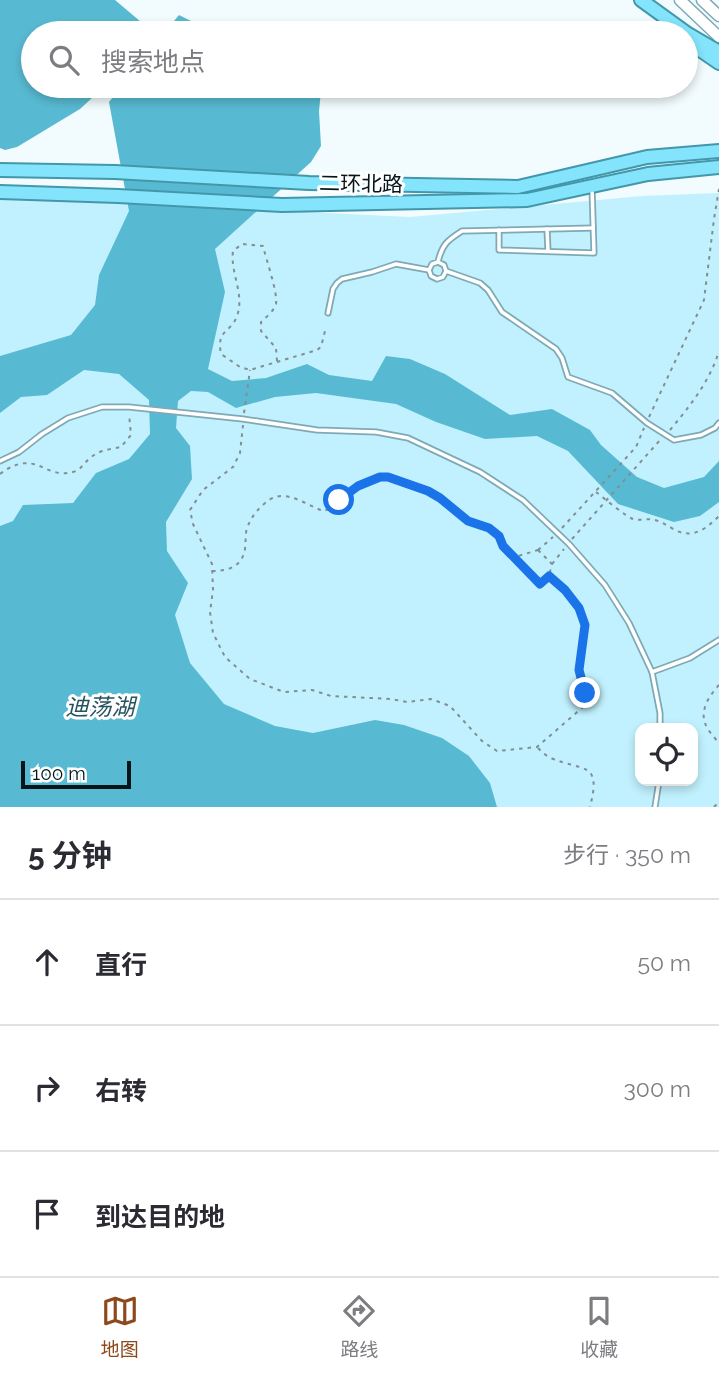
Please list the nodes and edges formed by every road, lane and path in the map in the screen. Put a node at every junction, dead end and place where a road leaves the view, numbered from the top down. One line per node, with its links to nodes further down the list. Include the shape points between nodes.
1 (640, 0): 5 (highway); 6 (highway)
2 (680, 0): 7 (main road)
3 (702, 0): 4 (main road)
4 (719, 16)
5 (664, 21)
6 (670, 21)
7 (719, 37)
8 (698, 40): 10 (highway)
9 (698, 48): 11 (highway)
10 (719, 52)
11 (719, 63)
12 (719, 151): 14 (highway, 二环北路, via 647,157 518,187)
13 (719, 167): 15 (highway, 二环北路, via 648,174)
14 (0, 170)
15 (592, 186): 17 (highway, 二环北路, via 527,200 282,205); 19 (lane)
16 (719, 189): 32 (path, via 704,300)
17 (0, 192)
18 (547, 229): 19 (lane); 20 (lane); 21 (lane)
19 (593, 229): 21 (lane, via 594,253)
20 (499, 230): 21 (lane, via 499,250); 22 (lane, via 462,231 441,248)
21 (548, 251)
22 (438, 261): 23 (lane); 24 (lane)
23 (429, 270): 24 (lane, via 437,279); 25 (lane, via 396,264 342,279 333,289)
24 (446, 271): 32 (lane, via 480,283 502,312 556,349 568,377 612,393)
25 (328, 313)
26 (325, 331): 28 (path, via 317,350)
27 (719, 351): 34 (path, via 714,368 688,409)
28 (277, 361): 29 (path); 29 (path, via 276,348 261,331 261,322 275,307 272,276 263,246 242,244 231,260 240,293 237,317 221,335 220,351)
29 (250, 370): 31 (path)
30 (128, 407): 31 (lane); 35 (lane, via 102,407 68,418); 36 (path, via 131,435 121,447 99,452 81,468 55,472 28,462)
31 (243, 419): 40 (lane, via 408,438 480,472 523,500); 45 (path, via 240,453 233,467 203,490 190,510)
32 (647, 423): 34 (lane); 37 (path, via 636,447)
33 (719, 423): 34 (lane, via 701,435 674,440)
34 (665, 435): 38 (path)
35 (0, 461)
36 (0, 474)
37 (596, 491): 38 (path); 40 (path)
38 (608, 499): 39 (path, via 632,519 652,519 688,534 699,532); 41 (path)
39 (719, 516)
40 (557, 533): 41 (lane); 42 (path)
41 (569, 544): 44 (path); 48 (lane, via 605,585)
42 (538, 550): 43 (path); 44 (path)
43 (515, 557): 45 (path, via 489,528 468,521 440,498 380,477 358,486 323,511 280,495 270,499 253,514 240,562 224,571); 46 (path, via 540,584)
44 (552, 564): 46 (path)
45 (212, 571): 52 (path, via 214,633 225,657 250,679 284,692 312,690 331,696 407,702 432,699 450,706 497,751)
46 (549, 576): 52 (path, via 579,608 585,625 579,670 585,693 583,707)
47 (719, 640): 48 (lane, via 690,658)
48 (652, 671): 50 (lane)
49 (719, 685): 51 (path, via 704,707 705,723)
50 (660, 723)
51 (719, 743)
52 (537, 747): 55 (path, via 548,758 586,768 594,780)
53 (658, 786): 56 (lane)
54 (719, 802): 57 (path)
55 (590, 807)
56 (655, 807)
57 (714, 807)

